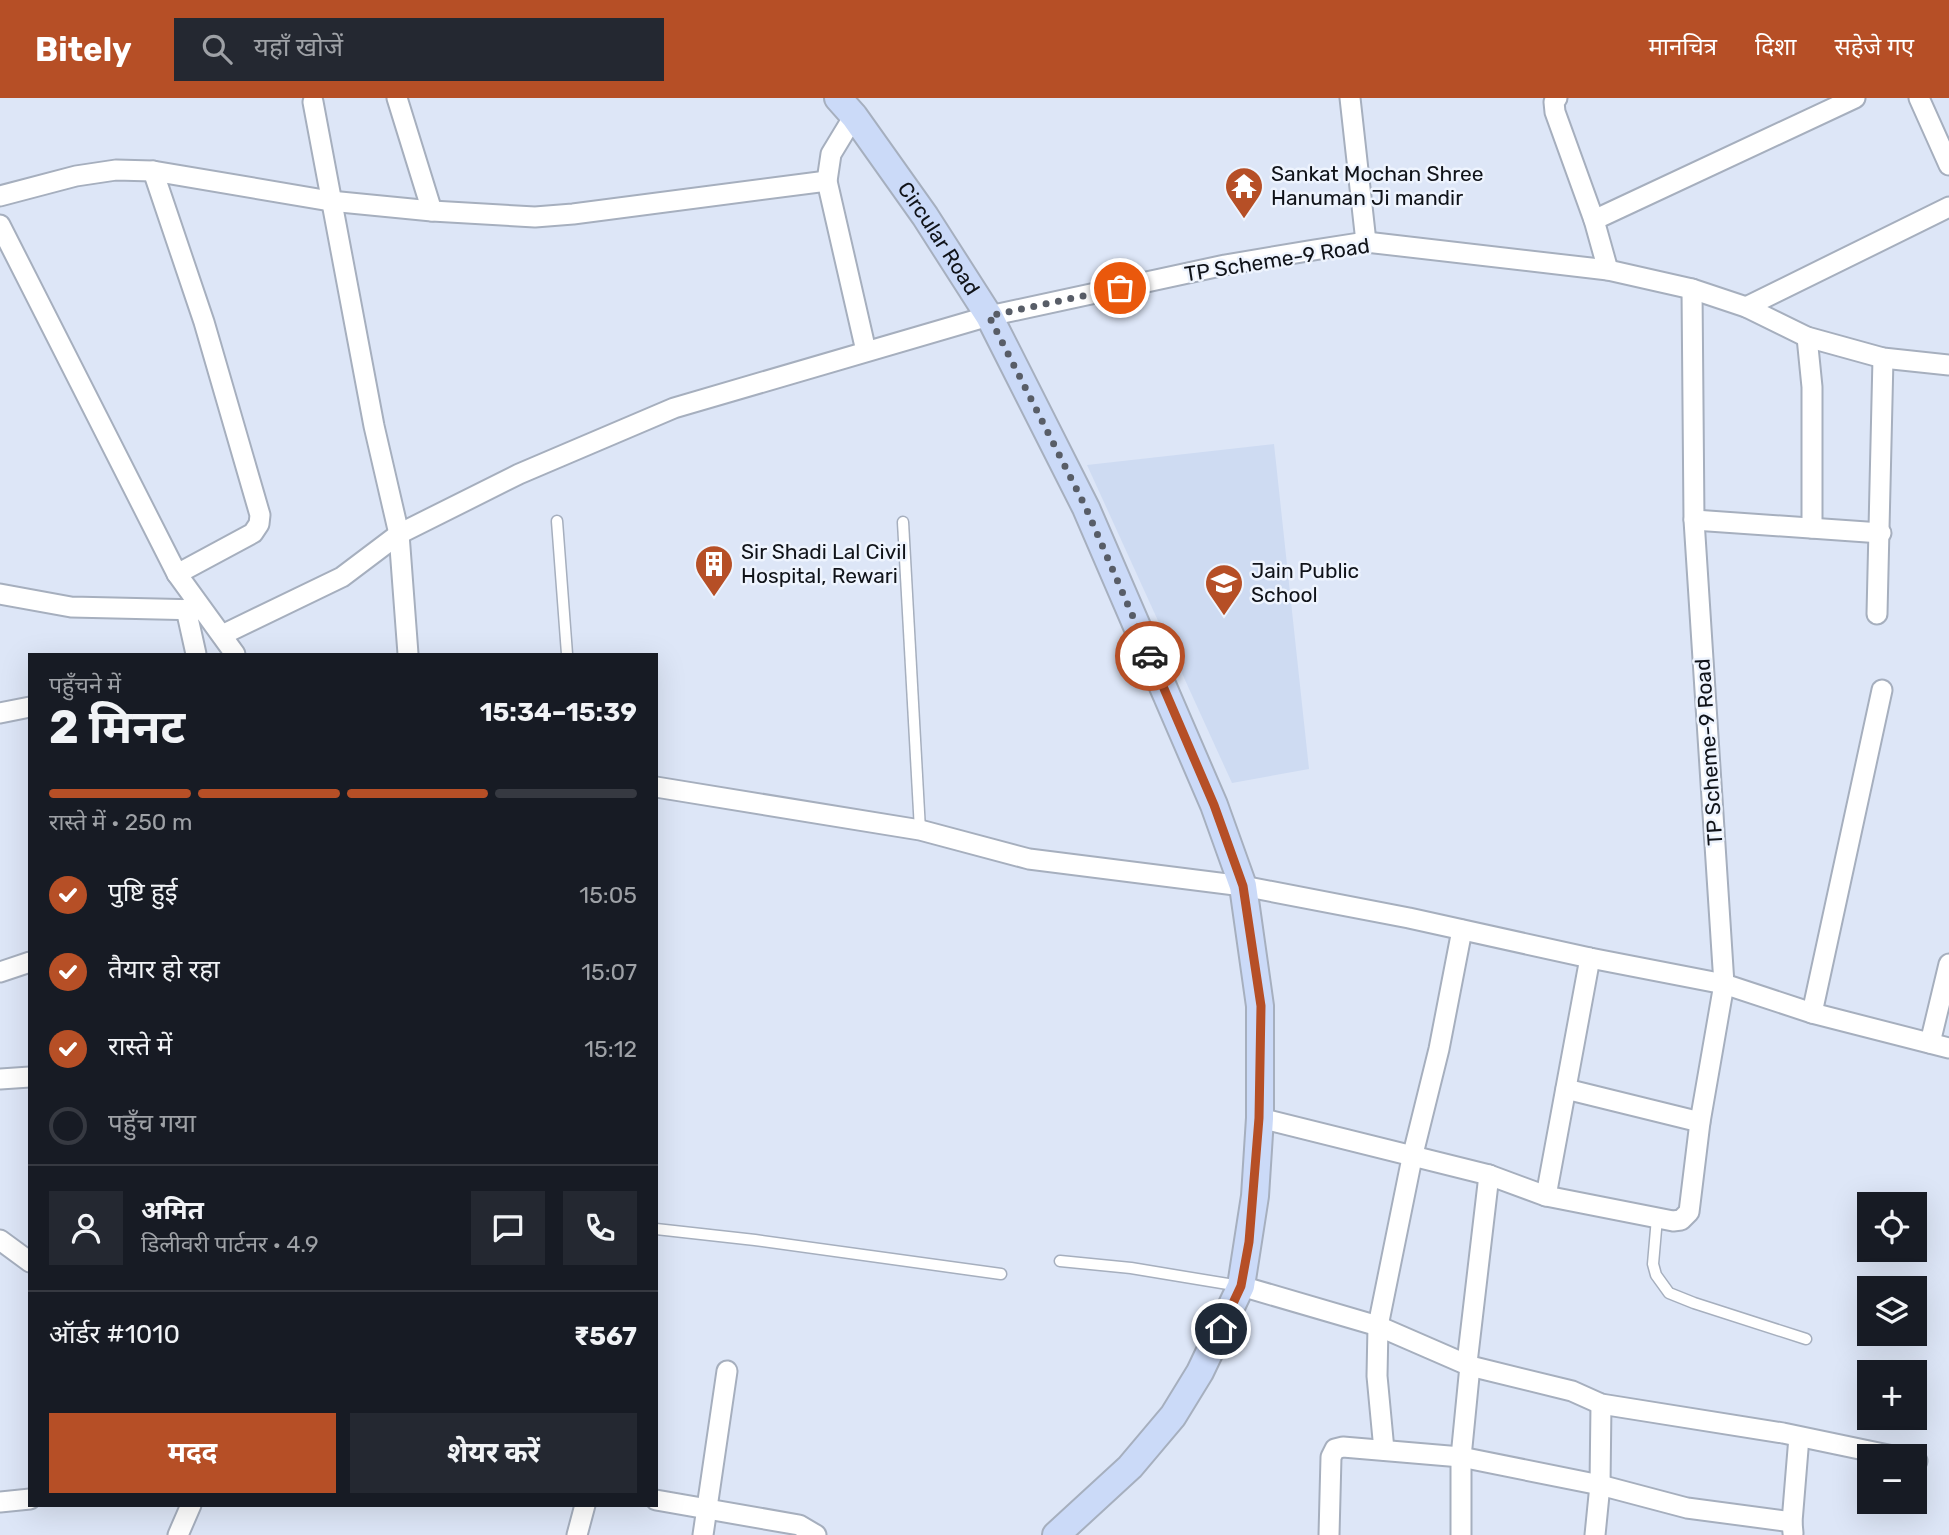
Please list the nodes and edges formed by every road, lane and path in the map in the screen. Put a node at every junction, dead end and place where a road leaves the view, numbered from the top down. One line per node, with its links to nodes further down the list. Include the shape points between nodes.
1 (397, 98): 14 (street)
2 (1350, 98): 17 (street)
3 (1855, 98): 15 (street)
4 (1919, 98): 8 (street)
5 (1555, 100): 15 (street, via 1555,112)
6 (313, 102): 12 (street)
7 (846, 107): 10 (street); 22 (main road, Circular Road, via 925,216)
8 (1949, 165)
9 (153, 171): 11 (street, via 89,174); 12 (street); 33 (street, via 204,322 260,515 253,533)
10 (827, 181): 14 (street, via 573,215); 24 (street)
11 (0, 196)
12 (330, 201): 14 (street); 32 (street)
13 (1949, 207): 21 (street)
14 (432, 211)
15 (1594, 220): 19 (street)
16 (0, 225): 18 (street)
17 (1366, 242): 19 (street, TP Scheme-9 Road); 22 (street, TP Scheme-9 Road, via 1225,265)
18 (8, 260): 33 (street)
19 (1608, 270): 20 (street, TP Scheme-9 Road)
20 (1692, 289): 21 (street, TP Scheme-9 Road); 27 (street, TP Scheme-9 Road)
21 (1746, 307): 23 (street, TP Scheme-9 Road)
22 (989, 316): 24 (street, TP Scheme-9 Road); 47 (main road, Circular Road, via 1086,508 1214,805)
23 (1807, 337): 25 (street, TP Scheme-9 Road); 30 (street, via 1812,387)
24 (866, 351): 32 (street, TP Scheme-9 Road, via 674,408 519,474)
25 (1883, 358): 26 (street, TP Scheme-9 Road); 31 (street)
26 (1949, 365)
27 (1694, 520): 30 (street); 53 (street, TP Scheme-9 Road)
28 (558, 521): 41 (lane)
29 (903, 522): 46 (lane)
30 (1812, 528): 31 (street)
31 (1881, 533): 36 (street)
32 (399, 534): 37 (street, TP Scheme-9 Road, via 342,577); 40 (street)
33 (177, 574): 35 (street)
34 (0, 594): 35 (street, via 71,607)
35 (194, 609): 37 (street); 38 (street)
36 (1877, 614)
37 (222, 635): 39 (street)
38 (196, 653)
39 (234, 653)
40 (408, 653)
41 (567, 653)
42 (1882, 690): 54 (street)
43 (28, 707): 44 (street)
44 (0, 713)
45 (658, 787): 46 (street)
46 (920, 830): 47 (street, via 1029,859)
47 (1243, 886): 48 (street); 60 (main road, Circular Road, via 1261,1006)
48 (1462, 930): 49 (street); 62 (street)
49 (1590, 958): 53 (street); 59 (street)
50 (28, 963): 52 (street)
51 (1949, 964): 55 (street)
52 (0, 972)
53 (1724, 984): 54 (street); 61 (street, TP Scheme-9 Road)
54 (1812, 1013): 55 (street)
55 (1930, 1043): 56 (street)
56 (1949, 1048)
57 (28, 1077): 58 (street)
58 (0, 1079)
59 (1566, 1089): 61 (street); 64 (street)
60 (1259, 1118): 62 (street); 71 (main road, Circular Road, via 1255,1196)
61 (1700, 1122): 65 (street, TP Scheme-9 Road, via 1689,1212 1681,1220)
62 (1412, 1158): 63 (street); 72 (street)
63 (1489, 1175): 64 (street); 74 (street)
64 (1546, 1196): 65 (street)
65 (1657, 1218): 73 (lane, via 1653,1264 1670,1293)
66 (658, 1229): 70 (lane)
67 (0, 1240): 68 (street)
68 (28, 1261)
69 (1060, 1261): 71 (lane)
70 (1001, 1274)
71 (1241, 1286): 72 (street); 93 (main road, Circular Road, via 1200,1372 1173,1416 1130,1467)
72 (1378, 1326): 74 (street); 79 (street)
73 (1806, 1339)
74 (1468, 1364): 76 (street, via 1572,1391); 80 (street)
75 (727, 1371): 87 (street)
76 (1601, 1404): 77 (street); 81 (street)
77 (1799, 1437): 78 (street); 88 (street)
78 (1857, 1449)
79 (1384, 1450): 80 (street); 94 (street, via 1335,1449)
80 (1461, 1457): 81 (street); 95 (street)
81 (1600, 1485): 88 (street, via 1686,1508); 96 (street)
82 (28, 1500): 84 (street)
83 (658, 1500): 87 (street)
84 (0, 1502)
85 (190, 1507): 89 (street)
86 (584, 1507): 90 (street)
87 (706, 1510): 91 (street); 92 (street, via 799,1525)
88 (1792, 1528)
89 (178, 1535)
90 (577, 1535)
91 (703, 1535)
92 (816, 1535)
93 (1056, 1535)
94 (1329, 1535)
95 (1461, 1535)
96 (1595, 1535)

